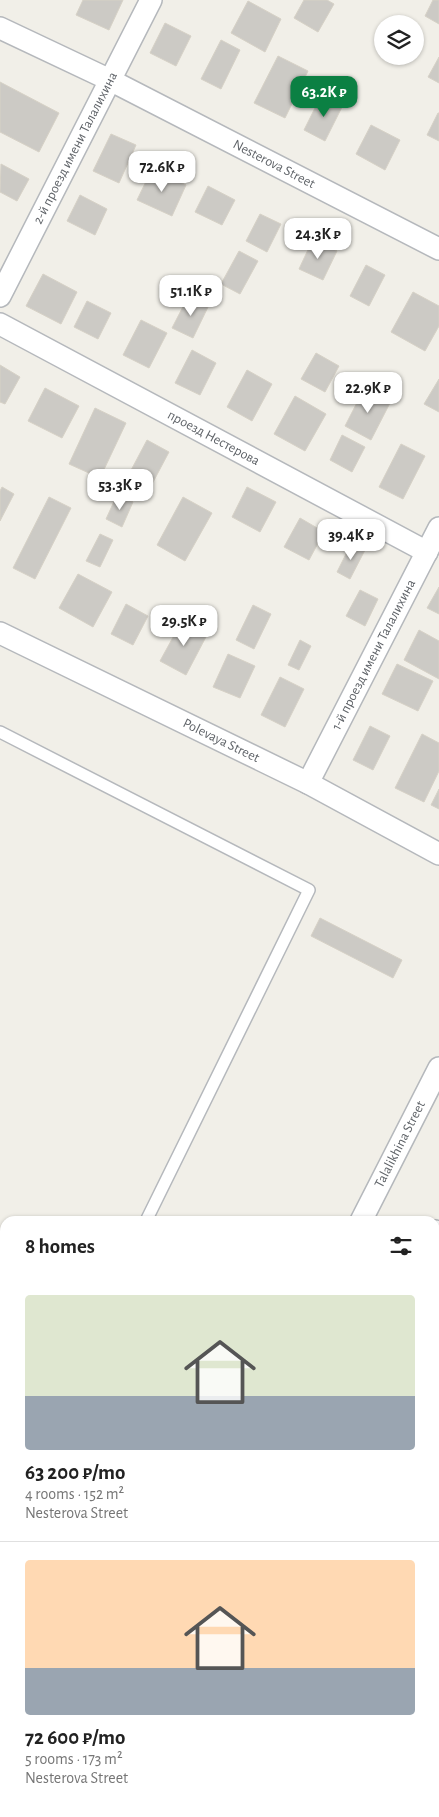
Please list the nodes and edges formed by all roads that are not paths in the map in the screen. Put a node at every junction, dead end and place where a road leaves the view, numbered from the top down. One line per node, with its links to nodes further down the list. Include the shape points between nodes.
1 (151, 0): 3 (street, 2-й проезд имени Талалихина)
2 (0, 28): 3 (street, Nesterova Street)
3 (110, 80): 4 (street, Nesterova Street); 5 (street, 2-й проезд имени Талалихина)
4 (439, 249)
5 (0, 296)
6 (0, 324): 8 (street, проезд Нестерова)
7 (439, 528): 8 (street, 1-й проезд имени Талалихина)
8 (427, 552): 11 (street, 1-й проезд имени Талалихина)
9 (0, 633): 11 (street, Polevaya Street)
10 (0, 732): 14 (lane, via 309,890)
11 (308, 783): 12 (street, Polevaya Street)
12 (439, 854)
13 (439, 1068): 15 (street, Talalikhina Street)
14 (148, 1216)
15 (364, 1216)

